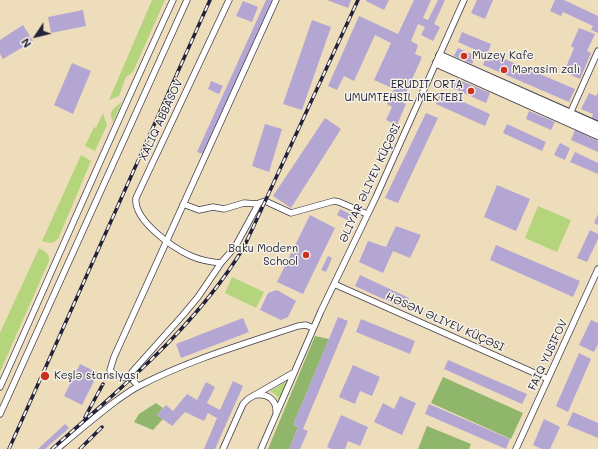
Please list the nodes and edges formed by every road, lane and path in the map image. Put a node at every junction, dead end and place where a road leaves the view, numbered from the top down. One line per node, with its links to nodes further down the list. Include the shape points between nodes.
1 (173, 0): 23 (street)
2 (187, 0): 25 (street)
3 (229, 0): 14 (street, via 136,198 138,211)
4 (276, 0): 11 (street)
5 (464, 0): 7 (street, ƏLIYAR ƏLIYEV KÜÇƏSI)
6 (598, 51): 8 (street)
7 (438, 60): 8 (main road); 13 (street, ƏLIYAR ƏLIYEV KÜÇƏSI)
8 (568, 117): 9 (main road); 10 (main road)
9 (598, 126)
10 (598, 135)
11 (183, 204): 12 (street, via 199,210 224,209 244,203); 14 (street)
12 (258, 204): 13 (street, via 265,201 291,213 334,201); 15 (street, via 235,247)
13 (367, 214): 17 (street, ƏLIYAR ƏLIYEV KÜÇƏSI)
14 (166, 241): 15 (street, via 191,256); 20 (street, via 111,365 110,370 114,375)
15 (221, 263): 20 (street, via 183,316 132,372)
16 (598, 269): 21 (street, FAIQ YUSIFOV)
17 (334, 284): 18 (street, ƏLIYAR ƏLIYEV KÜÇƏSI); 21 (street, HƏSƏN ƏLIYEV KÜÇƏSI)
18 (313, 328): 19 (street, ƏLIYAR ƏLIYEV KÜÇƏSI); 22 (street, via 302,325 240,345)
19 (293, 373): 24 (street); 26 (street, ƏLIYAR ƏLIYEV KÜÇƏSI)
20 (131, 378): 22 (street)
21 (548, 379): 30 (street, FAIQ YUSIFOV)
22 (138, 386): 27 (street)
23 (0, 387)
24 (254, 395): 26 (street, via 264,395 274,401); 28 (street, via 244,404)
25 (0, 414)
26 (276, 416): 29 (street, ƏLIYAR ƏLIYEV KÜÇƏSI)
27 (57, 449)
28 (223, 449)
29 (261, 449)
30 (516, 449)

